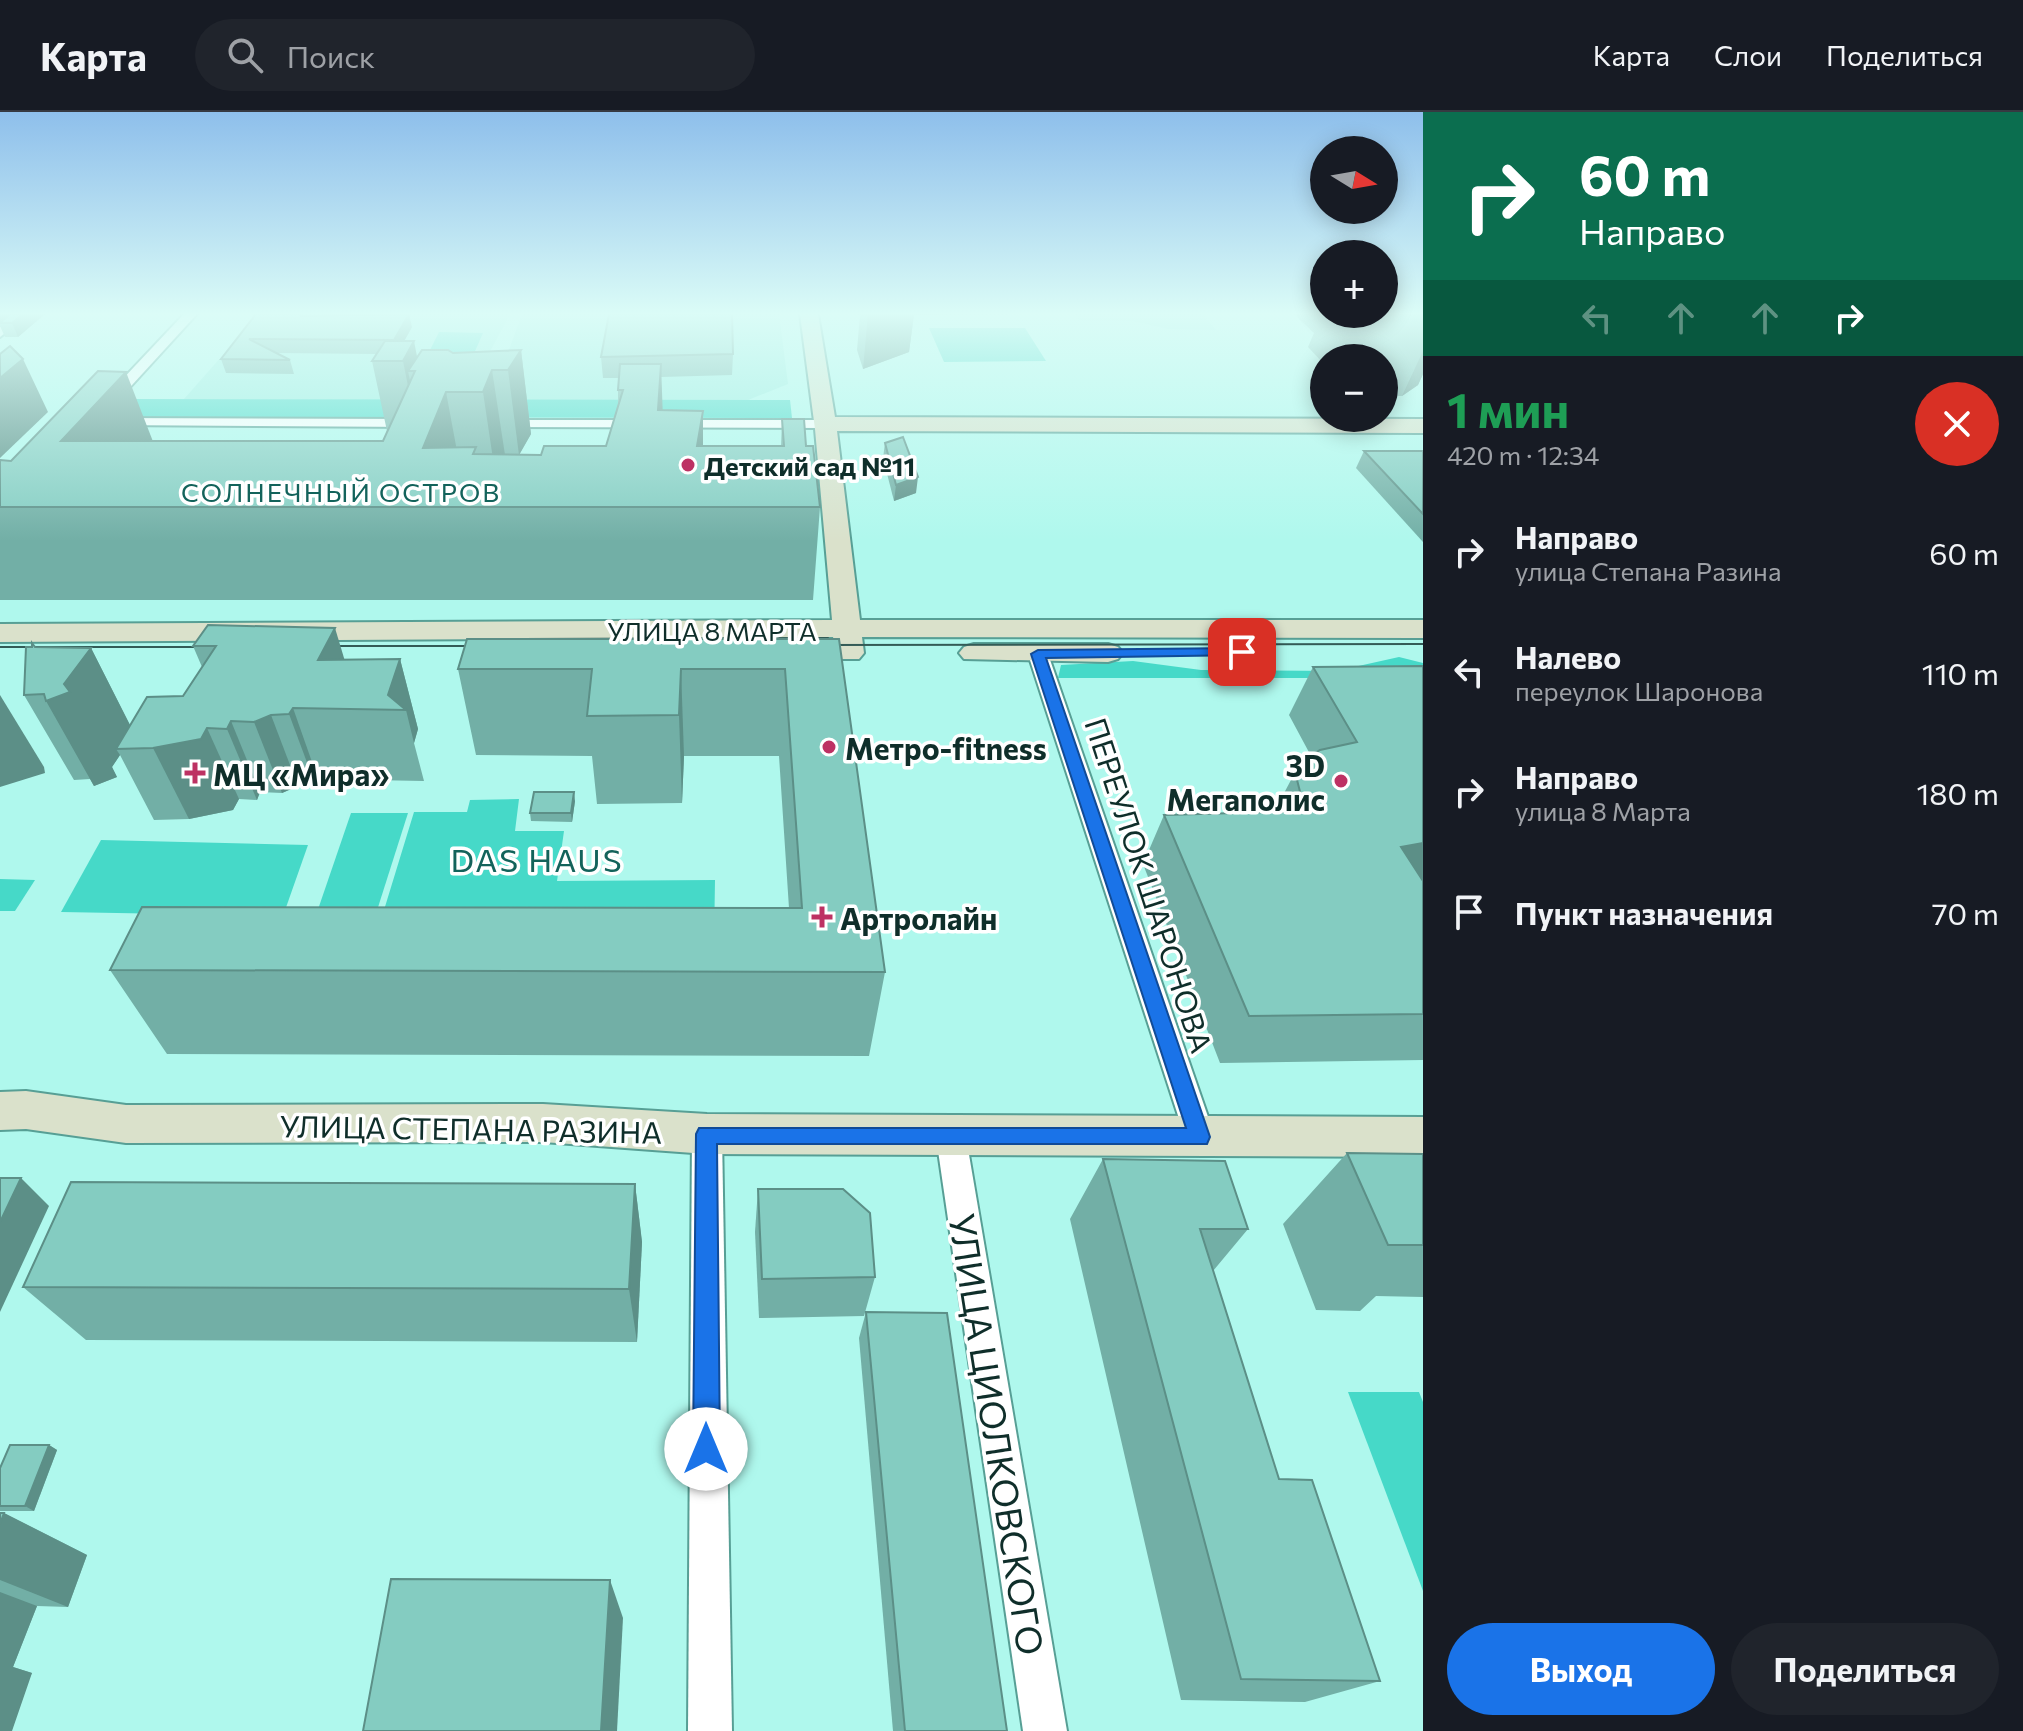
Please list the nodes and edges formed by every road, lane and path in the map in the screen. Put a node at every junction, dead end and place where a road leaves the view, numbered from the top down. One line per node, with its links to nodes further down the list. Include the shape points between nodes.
1 (120, 390): 3 (street, via 90,421)
2 (820, 390): 5 (main road)
3 (429, 423)
4 (475, 423): 5 (street)
5 (825, 424): 6 (main road); 9 (main road)
6 (1423, 426)
7 (1423, 629): 9 (main road, УЛИЦА 8 МАРТА)
8 (0, 633): 9 (main road, УЛИЦА 8 МАРТА)
9 (847, 641): 11 (main road, УЛИЦА 8 МАРТА); 12 (main road, УЛИЦА 8 МАРТА)
10 (1423, 653): 12 (main road, УЛИЦА 8 МАРТА)
11 (0, 654)
12 (1038, 654): 16 (street, ПЕРЕУЛОК ШАРОНОВА)
13 (0, 1111): 14 (main road, УЛИЦА СТЕПАНА РАЗИНА, via 126,1124 543,1123)
14 (707, 1134): 15 (main road, УЛИЦА СТЕПАНА РАЗИНА); 18 (street)
15 (951, 1137): 16 (main road, УЛИЦА СТЕПАНА РАЗИНА); 19 (street, УЛИЦА ЦИОЛКОВСКОГО)
16 (1200, 1137): 17 (main road, УЛИЦА СТЕПАНА РАЗИНА)
17 (1423, 1137)
18 (710, 1731)
19 (1045, 1731)

